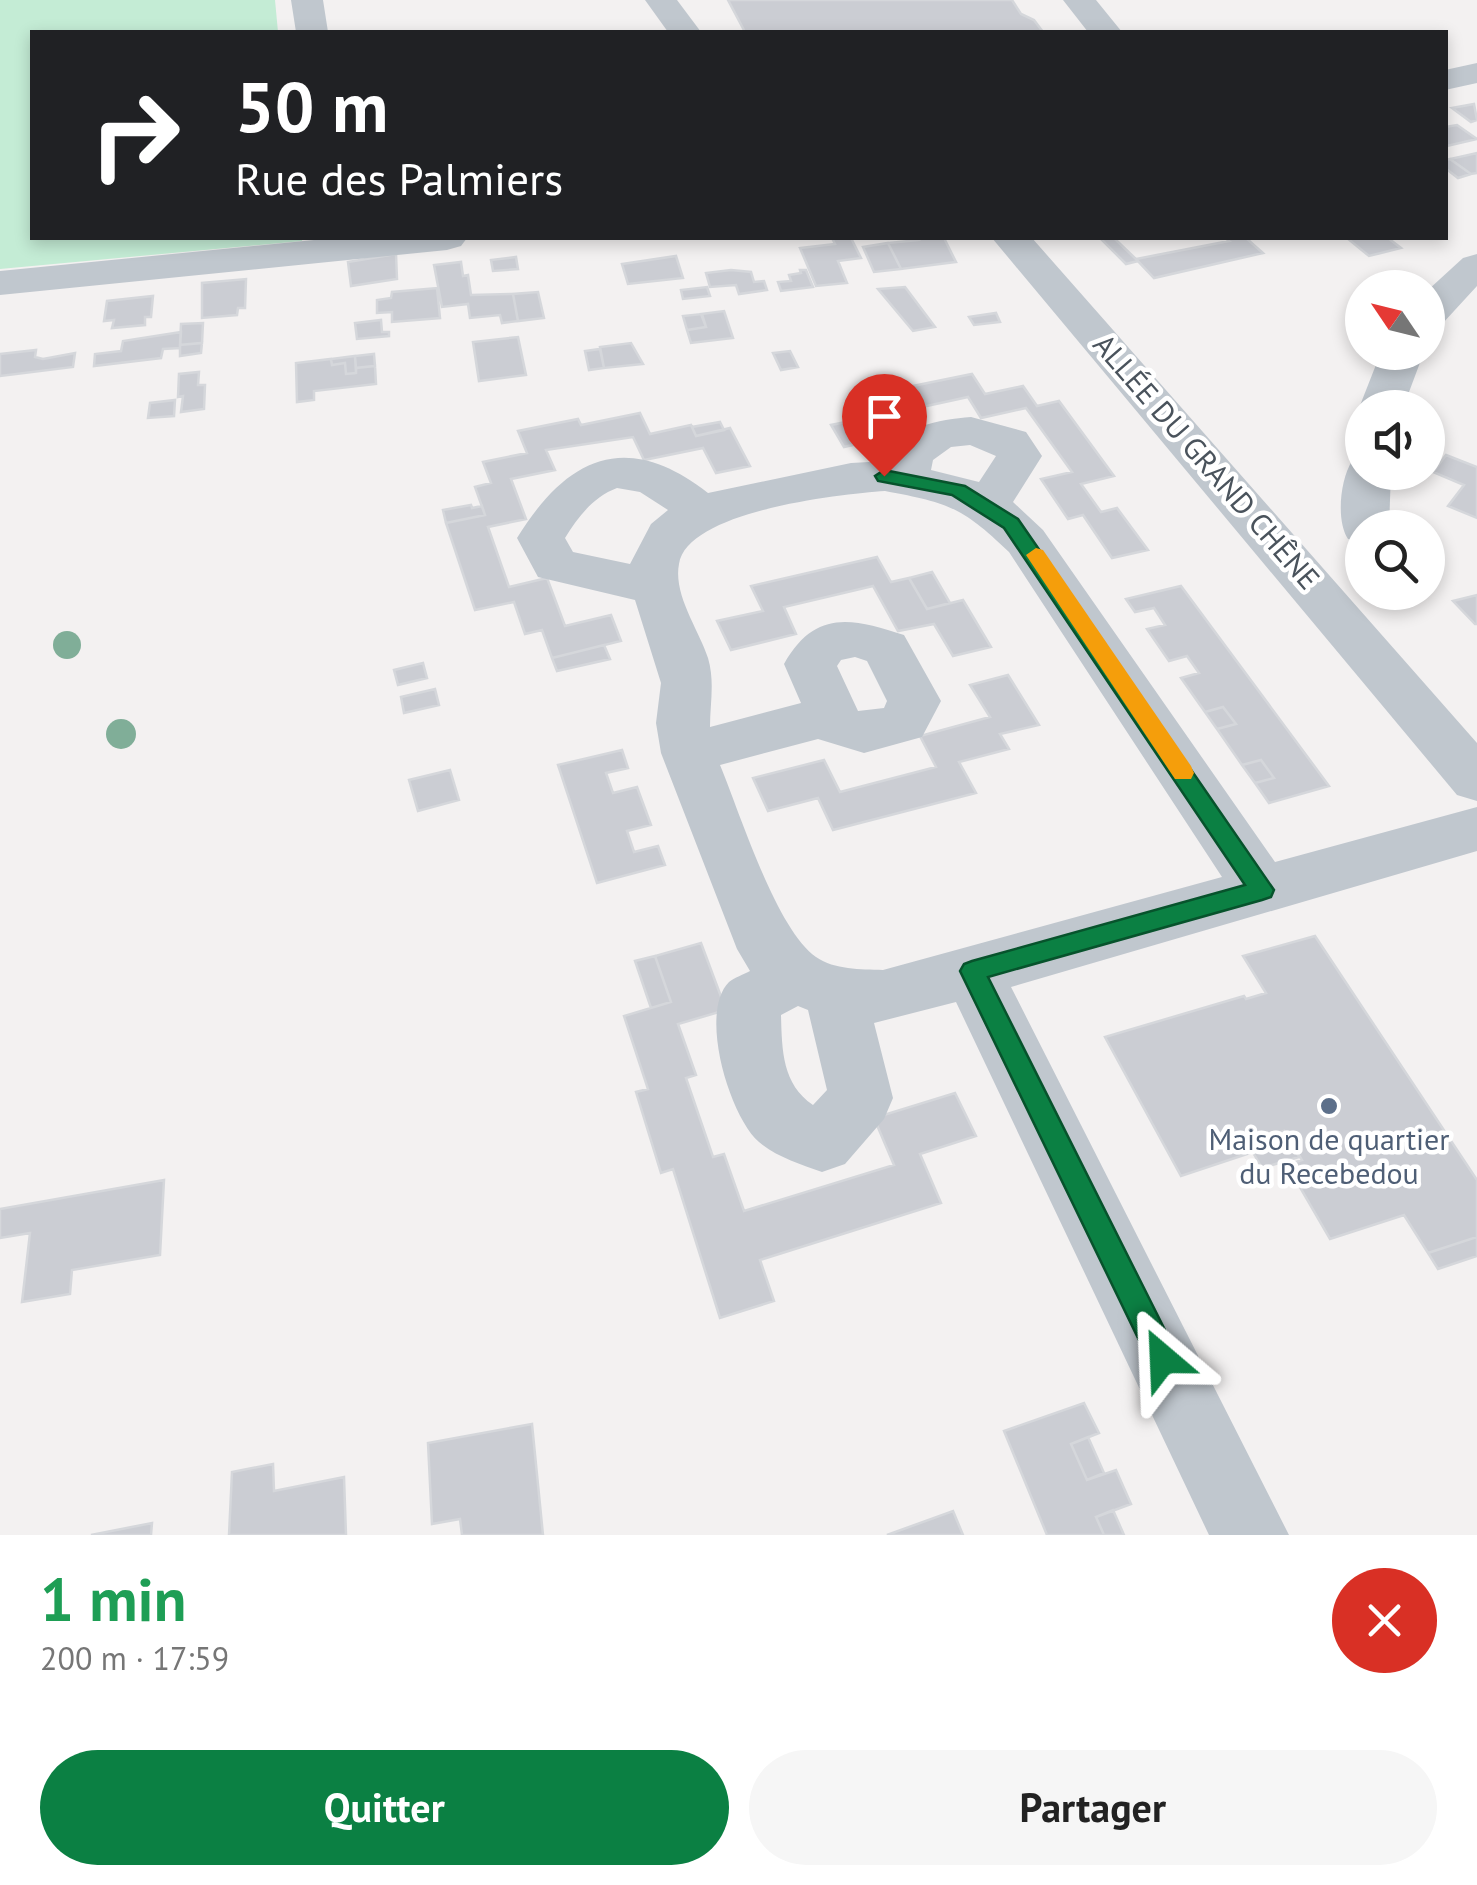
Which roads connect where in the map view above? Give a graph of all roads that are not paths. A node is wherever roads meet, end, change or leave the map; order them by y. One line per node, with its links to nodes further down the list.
1 (308, 0): 4 (street)
2 (661, 0): 5 (street)
3 (1079, 0): 6 (street)
4 (312, 30)
5 (683, 30)
6 (1103, 30)
7 (1477, 73): 8 (street)
8 (1448, 79)
9 (427, 240): 12 (street)
10 (1013, 240): 17 (street, ALLÉE DU GRAND CHÊNE)
11 (1477, 266): 13 (street)
12 (0, 283)
13 (1445, 295)
14 (703, 513): 15 (street); 15 (street); 22 (street)
15 (655, 586): 19 (street)
16 (1371, 610): 17 (street)
17 (1375, 658): 20 (street, ALLÉE DU GRAND CHÊNE)
18 (833, 715): 19 (street)
19 (688, 753): 23 (street)
20 (1477, 780)
21 (1477, 829): 22 (street)
22 (1262, 890): 23 (street)
23 (972, 971): 24 (street)
24 (1250, 1535)

